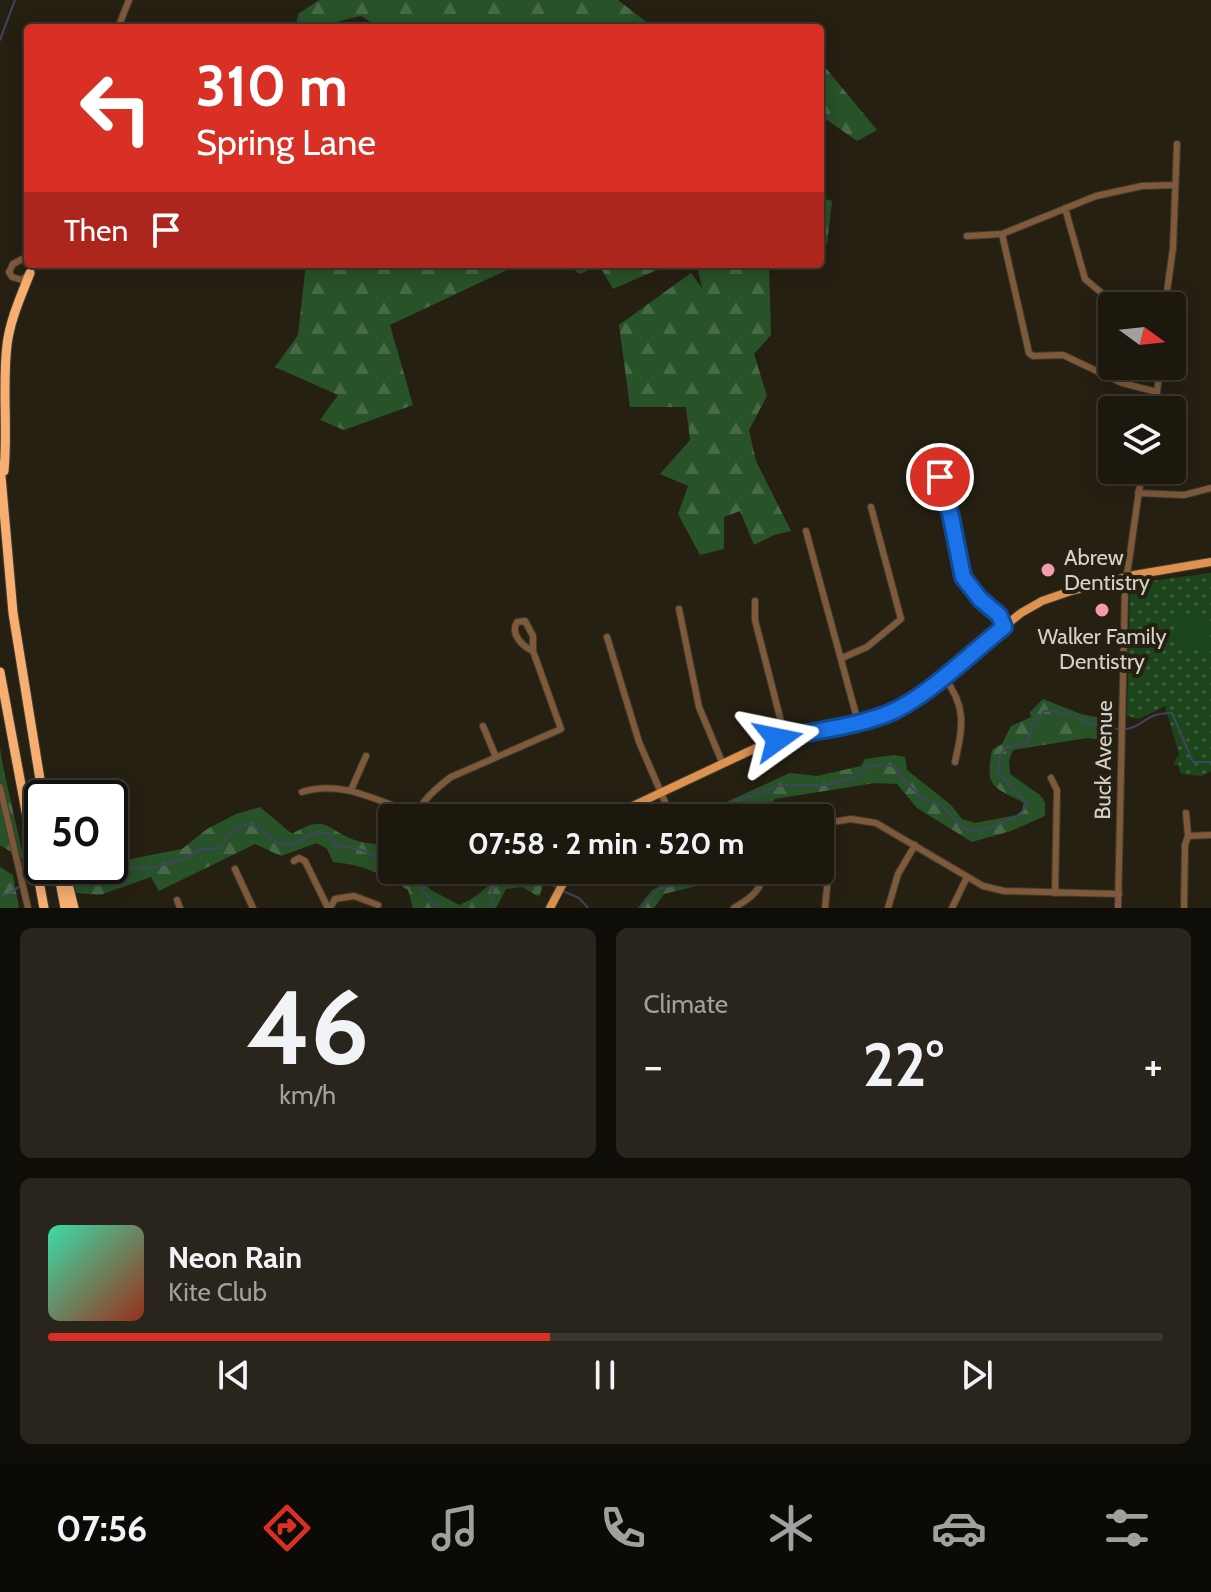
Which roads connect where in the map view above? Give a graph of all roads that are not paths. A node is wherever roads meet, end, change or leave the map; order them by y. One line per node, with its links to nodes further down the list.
1 (129, 0): 2 (street)
2 (120, 24)
3 (1177, 144): 4 (street)
4 (1175, 185): 5 (street); 11 (street)
5 (1065, 208): 6 (street); 10 (street)
6 (1002, 234): 7 (street); 13 (street)
7 (967, 236)
8 (24, 258): 9 (street)
9 (31, 268): 18 (highway)
10 (1100, 292)
11 (1167, 292)
12 (1158, 380): 13 (street)
13 (1157, 392): 14 (street)
14 (1157, 396)
15 (944, 460): 27 (street)
16 (0, 465): 18 (highway)
17 (1140, 484): 20 (street, Buck Avenue)
18 (2, 486): 41 (highway)
19 (1211, 488): 20 (street)
20 (1138, 493): 24 (street, Buck Avenue)
21 (871, 507): 30 (street)
22 (806, 531): 30 (street)
23 (1211, 562): 24 (main road)
24 (1126, 577): 27 (main road); 64 (street, Buck Avenue)
25 (755, 601): 35 (street)
26 (679, 609): 38 (street)
27 (1004, 627): 32 (main road)
28 (607, 637): 44 (street)
29 (533, 651): 29 (street); 37 (street)
30 (842, 658): 33 (street)
31 (0, 672): 66 (highway)
32 (943, 676): 33 (main road); 39 (street)
33 (858, 722): 35 (main road)
34 (483, 726): 37 (street)
35 (785, 737): 38 (main road)
36 (366, 756): 43 (street)
37 (496, 757): 47 (street)
38 (722, 762): 44 (main road)
39 (955, 762)
40 (1051, 778): 63 (street)
41 (40, 780)
42 (0, 787): 67 (street)
43 (351, 790): 45 (street); 46 (street)
44 (661, 791): 48 (main road); 49 (street)
45 (302, 792)
46 (387, 804)
47 (426, 804)
48 (635, 804)
49 (666, 804)
50 (1186, 813): 53 (street)
51 (834, 822): 54 (street)
52 (1211, 835): 53 (street)
53 (1188, 836): 80 (street)
54 (915, 845): 57 (street); 77 (street)
55 (294, 861): 73 (street)
56 (235, 869): 72 (street)
57 (967, 877): 63 (street); 78 (street)
58 (63, 884): 62 (highway)
59 (562, 884): 74 (main road)
60 (762, 884): 75 (street)
61 (827, 884): 76 (street)
62 (65, 889): 69 (highway); 70 (highway)
63 (1055, 893): 64 (street)
64 (1119, 894): 79 (street, Buck Avenue)
65 (177, 900): 71 (street)
66 (43, 902)
67 (27, 905)
68 (378, 905): 73 (street)
69 (65, 908)
70 (74, 908)
71 (180, 908)
72 (253, 908)
73 (329, 908)
74 (550, 908)
75 (734, 908)
76 (825, 908)
77 (888, 908)
78 (952, 908)
79 (1118, 908)
80 (1184, 908)

